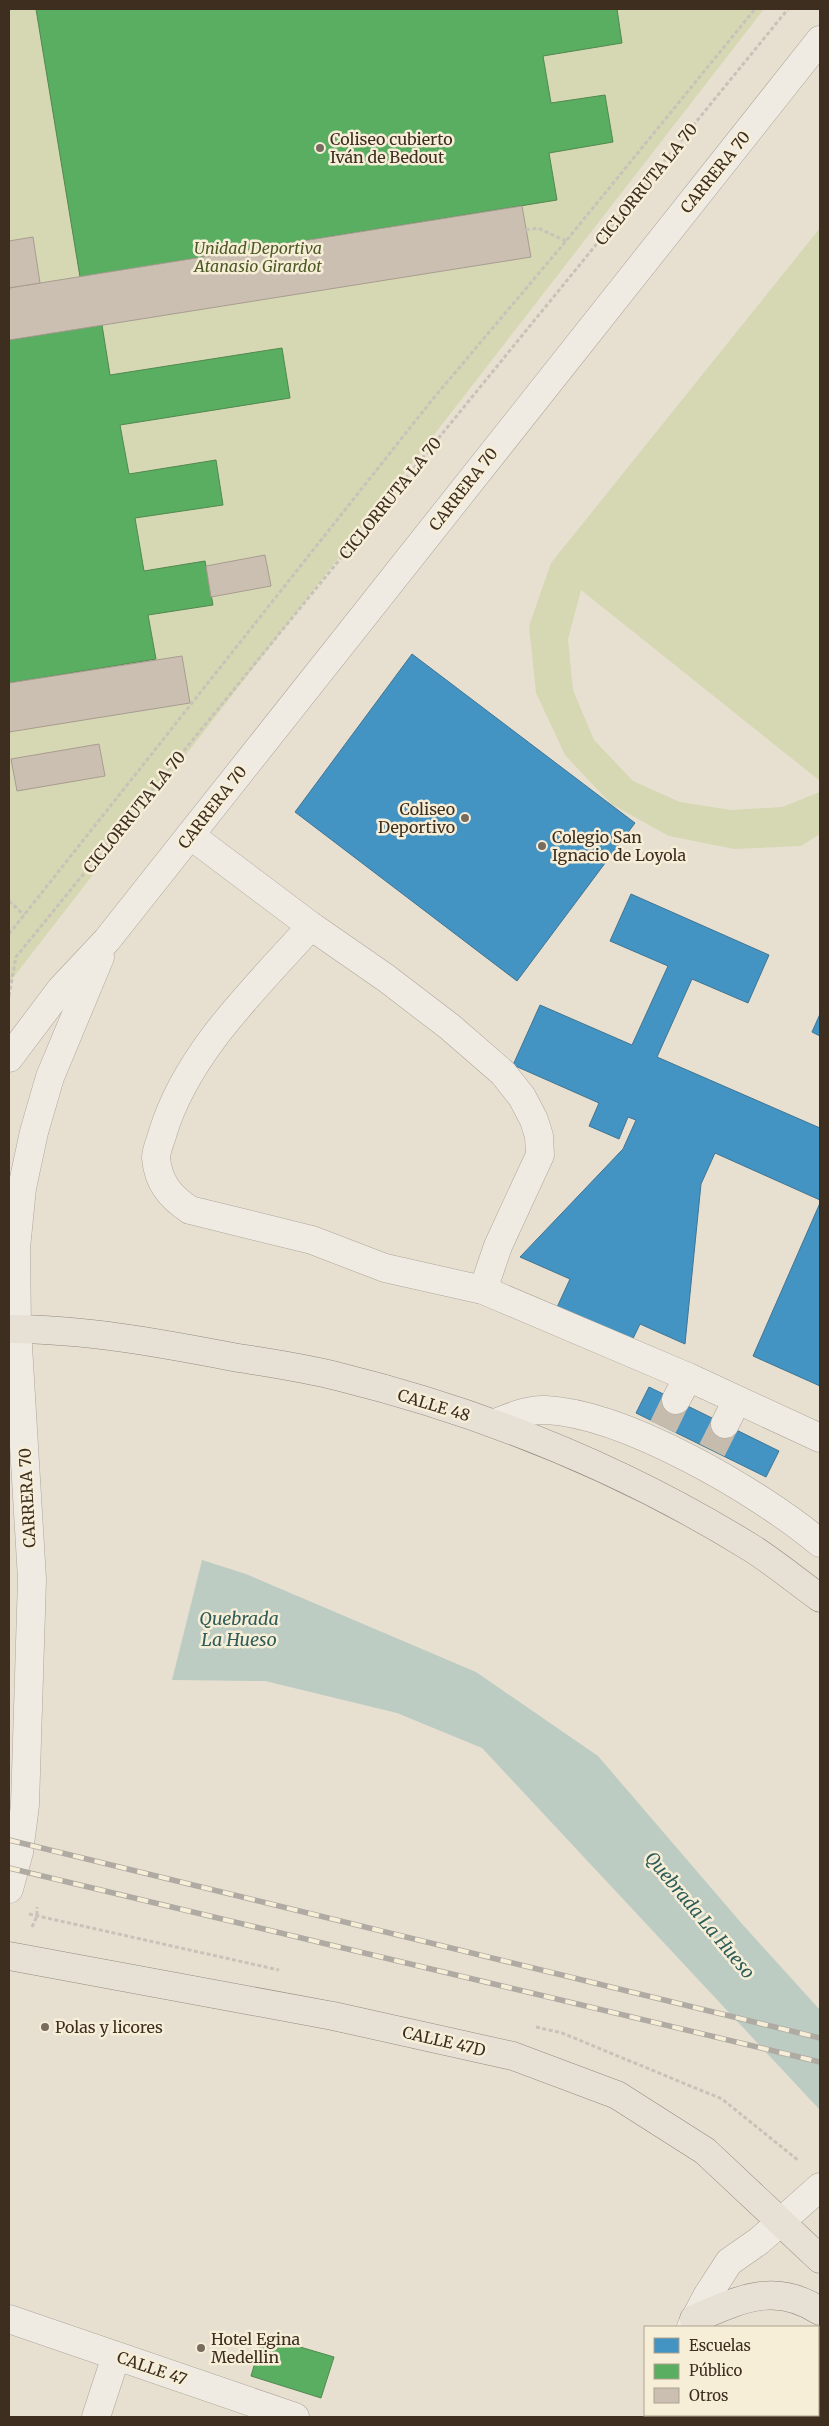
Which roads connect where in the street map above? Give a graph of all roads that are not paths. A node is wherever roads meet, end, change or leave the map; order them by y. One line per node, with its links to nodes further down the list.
1 (820, 40): 2 (street, CARRERA 70)
2 (190, 835): 3 (street); 4 (street, CARRERA 70)
3 (311, 926): 6 (street); 6 (street)
4 (107, 940): 5 (street, CARRERA 70); 7 (street, CARRERA 70)
5 (9, 1058)
6 (483, 1290): 8 (street)
7 (13, 1329): 9 (main road, CALLE 48); 14 (street, CARRERA 70)
8 (737, 1400): 10 (street); 11 (street)
9 (495, 1423): 12 (street); 13 (main road, CALLE 48)
10 (725, 1424)
11 (820, 1438)
12 (820, 1543)
13 (820, 1598)
14 (9, 1889)
15 (9, 1956): 17 (main road, CALLE 47D)
16 (820, 2187): 17 (street)
17 (779, 2223): 18 (main road, CALLE 47D); 21 (street)
18 (820, 2259)
19 (820, 2311): 21 (main road)
20 (9, 2319): 22 (street, CALLE 47)
21 (693, 2323)
22 (116, 2356): 23 (street); 24 (street, CALLE 47)
23 (96, 2417)
24 (295, 2417)

